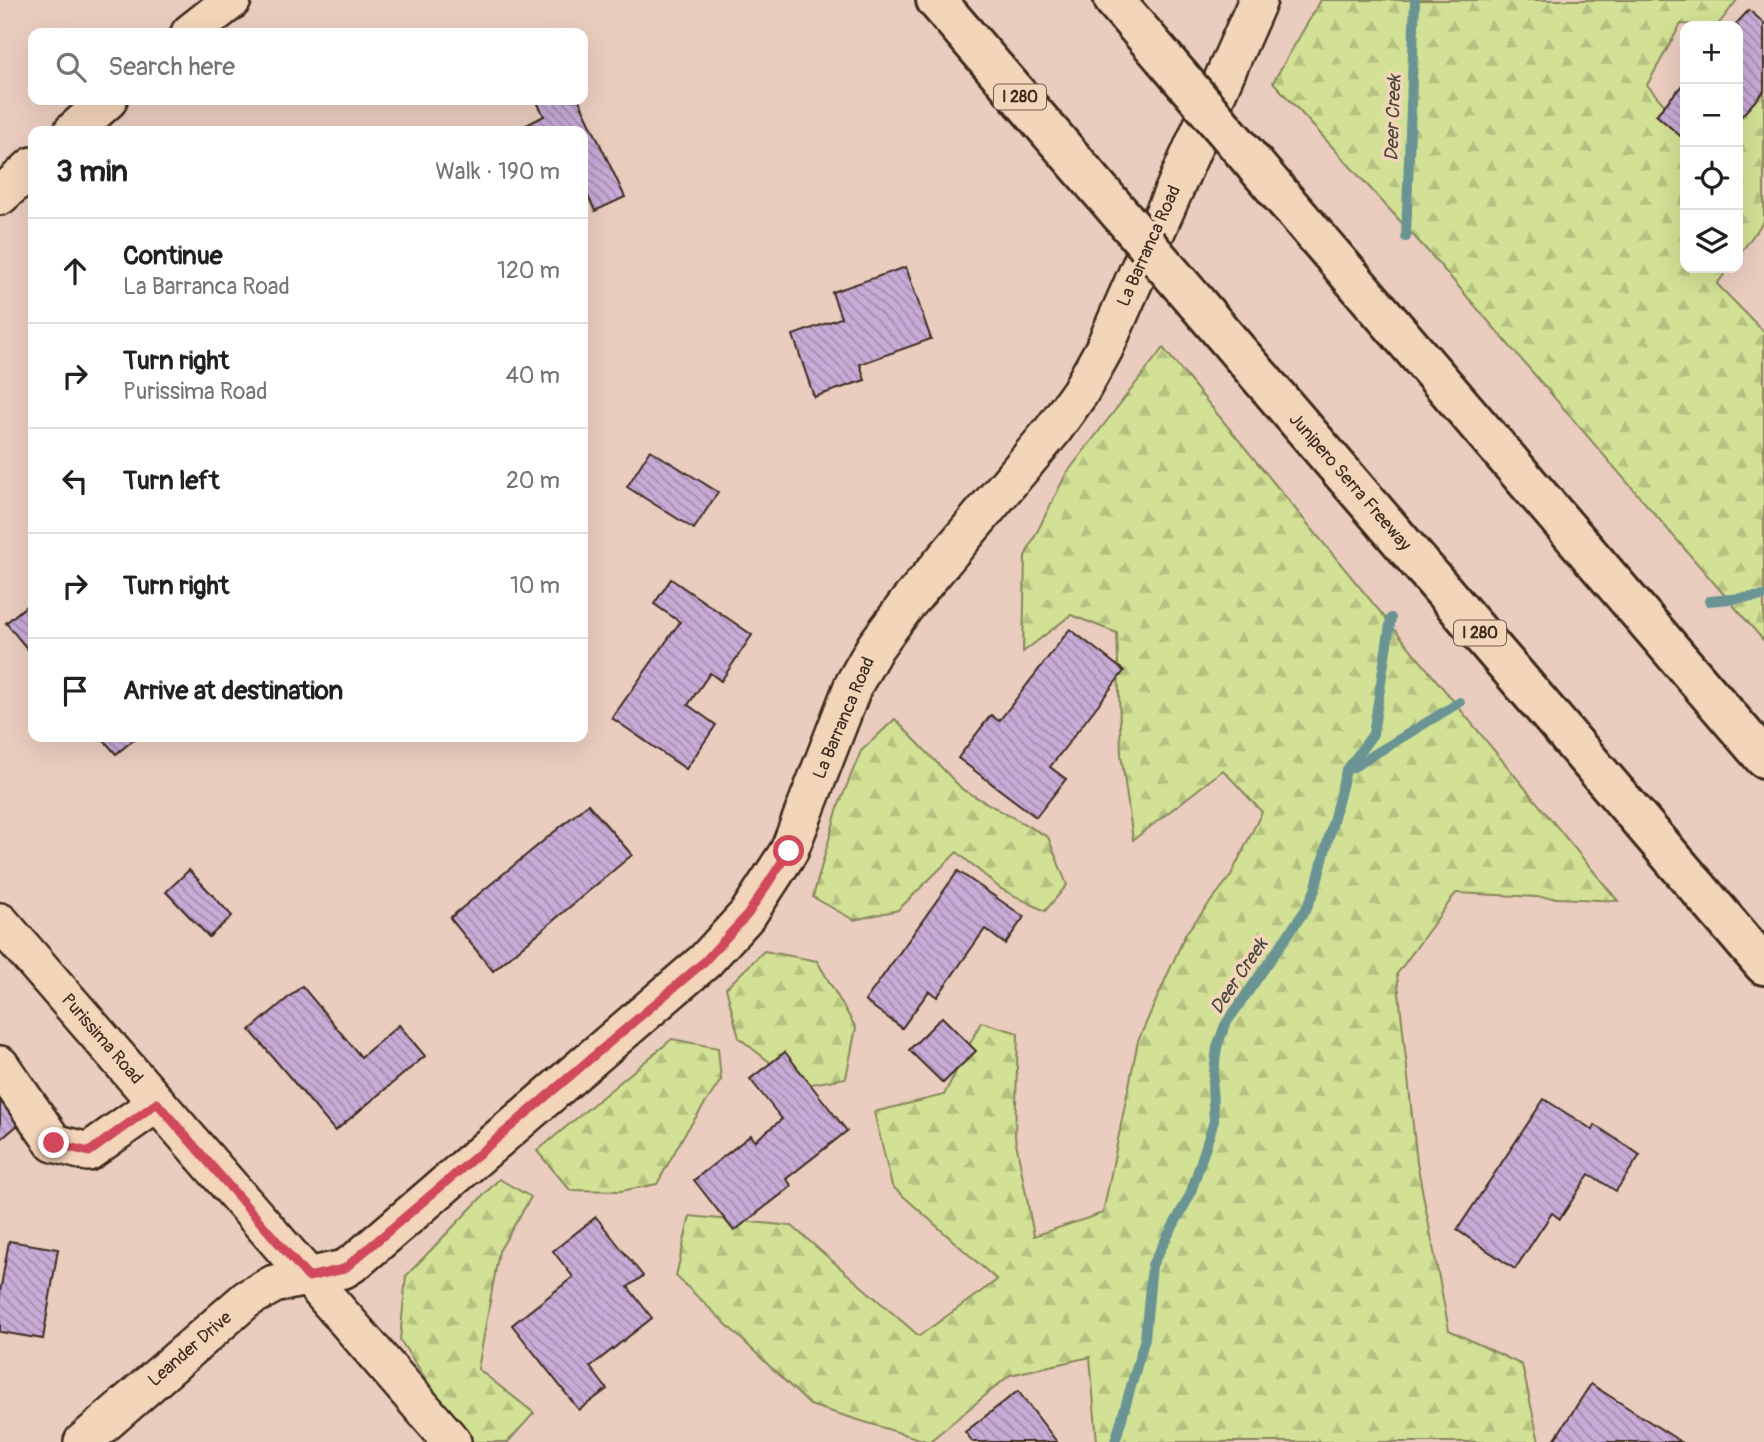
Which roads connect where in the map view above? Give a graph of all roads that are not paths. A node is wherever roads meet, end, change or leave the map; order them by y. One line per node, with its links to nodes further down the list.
1 (232, 0): 5 (street)
2 (936, 0): 12 (highway, Junipero Serra Freeway / I 280, bridge)
3 (1114, 0): 10 (highway, bridge)
4 (1258, 0): 15 (street, La Barranca Road)
5 (196, 28)
6 (102, 105): 7 (street)
7 (79, 126)
8 (28, 171): 9 (street)
9 (0, 196)
10 (1764, 758)
11 (5, 942): 14 (street, Purissima Road)
12 (1764, 965)
13 (0, 1065): 14 (street)
14 (157, 1103): 15 (street, Purissima Road)
15 (308, 1277): 16 (street, Leander Drive); 17 (street, Purissima Road)
16 (83, 1442)
17 (452, 1442)

